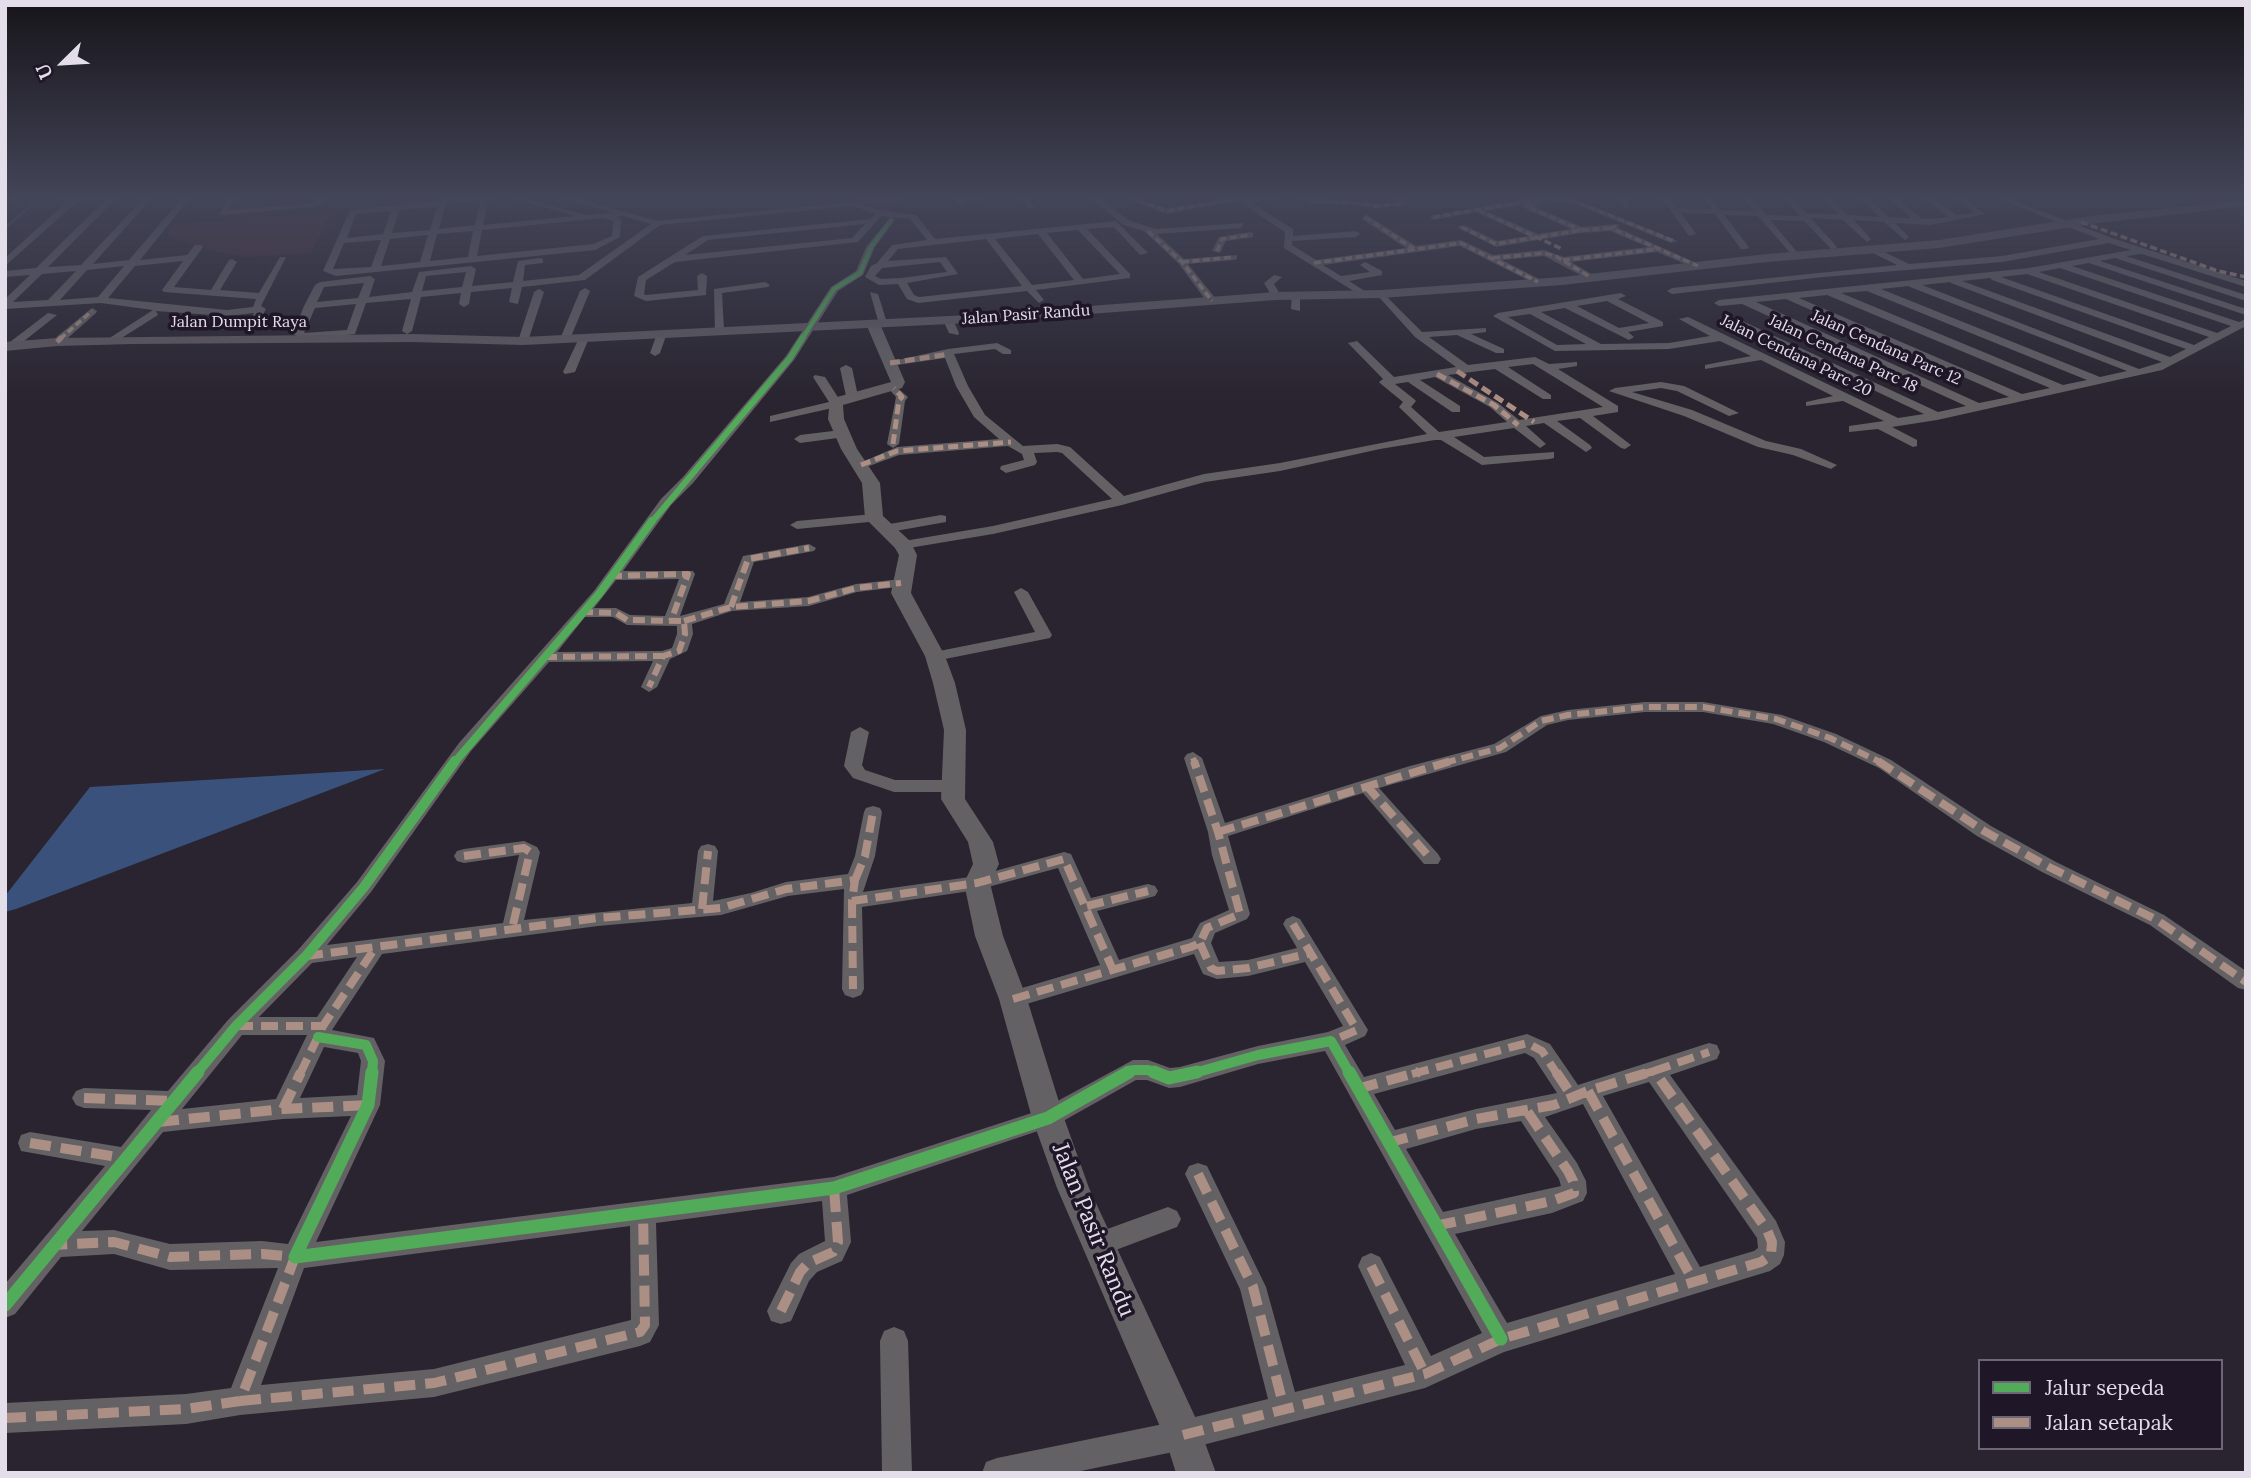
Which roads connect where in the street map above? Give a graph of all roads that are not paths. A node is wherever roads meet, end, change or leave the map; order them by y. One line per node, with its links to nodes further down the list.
1 (42, 266): 35 (street)
2 (94, 266): 32 (street)
3 (133, 266): 72 (street)
4 (184, 266): 62 (street)
5 (230, 266): 62 (street)
6 (279, 266): 62 (street)
7 (330, 266): 33 (street)
8 (376, 266): 33 (street)
9 (405, 266): 33 (street)
10 (600, 266): 50 (street)
11 (662, 266): 38 (street)
12 (863, 266): 93 (street)
13 (878, 266): 47 (street)
14 (948, 266): 47 (street)
15 (1011, 266): 55 (street)
16 (1068, 266): 48 (street)
17 (1117, 266): 48 (street)
18 (1185, 266): 76 (street)
19 (1319, 266): 44 (street)
20 (1367, 266): 44 (street)
21 (1508, 266): 49 (street)
22 (1572, 266): 42 (street)
23 (1698, 266): 42 (main road, Jalan Pasir Randu)
24 (1902, 266): 34 (street)
25 (1936, 266): 34 (street)
26 (2018, 266): 36 (street)
27 (2061, 266): 36 (street); 92 (street)
28 (2104, 266): 87 (street)
29 (2146, 266): 71 (street)
30 (2189, 266): 52 (street)
31 (2203, 266): 40 (street)
32 (83, 267): 35 (street); 77 (street)
33 (375, 269)
34 (1907, 269): 43 (street); 46 (street)
35 (37, 271): 37 (street); 81 (street)
36 (2029, 271): 39 (street); 103 (street)
37 (5, 274)
38 (702, 275)
39 (1989, 275): 45 (street); 115 (street)
40 (2246, 276)
41 (1277, 277): 68 (street)
42 (1590, 277): 49 (main road, Jalan Pasir Randu)
43 (1797, 277): 56 (street); 59 (street)
44 (1340, 279): 65 (street)
45 (1949, 279): 46 (street); 121 (street)
46 (1931, 280): 51 (street)
47 (901, 281): 55 (street)
48 (1081, 282): 55 (street)
49 (1538, 282): 64 (main road, Jalan Pasir Randu)
50 (519, 283): 57 (street); 78 (street)
51 (1908, 283): 54 (street); 130 (street)
52 (2246, 284)
53 (765, 285): 96 (street)
54 (1867, 286): 59 (street); 136 (street)
55 (1028, 289): 73 (street)
56 (1688, 289): 60 (street); 79 (street)
57 (466, 290): 67 (street); 67 (street); 80 (street)
58 (585, 290): 106 (street)
59 (1826, 290): 66 (street); 139 (street)
60 (1672, 291)
61 (539, 292): 109 (street)
62 (213, 294)
63 (873, 294): 91 (street)
64 (1381, 294): 65 (main road, Jalan Pasir Randu); 102 (street)
65 (1365, 295): 68 (main road, Jalan Pasir Randu)
66 (1784, 295): 74 (street); 144 (street)
67 (415, 296): 75 (street); 98 (street)
68 (1276, 296): 76 (main road, Jalan Pasir Randu)
69 (1621, 296): 70 (street)
70 (1608, 298): 82 (street); 99 (street)
71 (2246, 298)
72 (100, 300): 77 (street); 95 (street)
73 (1039, 300)
74 (1743, 300): 79 (street); 147 (street, Jalan Cendana Parc 12)
75 (363, 301): 83 (street); 83 (street); 83 (street)
76 (1212, 301): 91 (main road, Jalan Pasir Randu)
77 (52, 302): 81 (street)
78 (514, 302)
79 (1719, 303): 90 (street)
80 (464, 304)
81 (5, 305)
82 (1567, 305): 85 (street); 99 (street)
83 (309, 306)
84 (92, 311): 110 (street)
85 (1532, 311): 114 (street); 114 (street)
86 (154, 313): 107 (street)
87 (2246, 313)
88 (52, 315): 112 (street)
89 (1684, 319): 94 (street, Jalan Cendana Parc 20)
90 (1736, 321): 94 (street); 151 (street, Jalan Cendana Parc 18)
91 (878, 324): 93 (main road, Jalan Pasir Randu); 122 (street)
92 (2242, 324): 103 (street)
93 (813, 325): 96 (main road, Jalan Pasir Randu); 178 (street)
94 (1701, 327): 104 (street, Jalan Cendana Parc 20)
95 (250, 329)
96 (719, 330): 101 (main road, Jalan Pasir Randu)
97 (1482, 330): 100 (street)
98 (407, 331)
99 (1618, 331): 113 (street)
100 (1458, 332): 102 (street); 116 (street)
101 (663, 333): 105 (main road, Jalan Pasir Randu); 118 (street)
102 (1419, 335): 128 (street)
103 (2215, 336): 115 (street)
104 (1722, 337): 113 (street); 120 (street, Jalan Cendana Parc 20)
105 (584, 338): 106 (main road, Jalan Pasir Randu); 129 (street)
106 (565, 339): 109 (main road, Jalan Pasir Randu)
107 (111, 341): 108 (main road, Jalan Dumpit Raya); 110 (main road, Jalan Dumpit Raya)
108 (472, 341): 109 (main road, Jalan Pasir Randu)
109 (523, 341)
110 (57, 342): 112 (main road, Jalan Dumpit Raya)
111 (1353, 343): 135 (street)
112 (7, 347)
113 (1647, 347): 114 (street)
114 (1600, 348)
115 (2193, 348): 121 (street)
116 (1500, 351)
117 (1012, 352): 119 (street)
118 (655, 353)
119 (950, 356): 122 (street); 161 (street)
120 (1761, 357): 126 (street); 132 (street, Jalan Cendana Parc 20)
121 (2170, 361): 130 (street)
122 (890, 363): 138 (street)
123 (1573, 364): 125 (street)
124 (1497, 365): 125 (street); 128 (street); 142 (street)
125 (1548, 367): 141 (street)
126 (1709, 367)
127 (846, 368): 145 (street)
128 (1461, 370): 131 (street); 153 (street)
129 (569, 372)
130 (2138, 372): 136 (street)
131 (1437, 374): 134 (street); 155 (street)
132 (1801, 376): 137 (street); 143 (street, Jalan Cendana Parc 20)
133 (819, 377): 145 (street)
134 (1410, 378): 135 (street); 148 (street)
135 (1391, 380): 159 (street)
136 (2100, 380): 139 (street)
137 (1775, 381)
138 (894, 388): 145 (street); 163 (street)
139 (2062, 389): 144 (street)
140 (1615, 391): 141 (street); 149 (street); 170 (street)
141 (1592, 394): 150 (street)
142 (1546, 397)
143 (1843, 397): 146 (street); 154 (street, Jalan Cendana Parc 20)
144 (2021, 398): 147 (street)
145 (840, 401): 152 (street); 158 (street)
146 (1810, 404)
147 (1978, 407): 151 (street)
148 (1456, 409)
149 (1733, 413)
150 (1583, 414): 153 (street); 165 (street)
151 (1937, 416): 154 (street)
152 (774, 419)
153 (1541, 421): 155 (street); 166 (street)
154 (1894, 422): 156 (street)
155 (1518, 425): 159 (street); 164 (street)
156 (1878, 425): 157 (street); 162 (street)
157 (1853, 429)
158 (841, 434): 160 (street); 169 (street)
159 (1440, 437): 168 (street); 172 (street)
160 (800, 439)
161 (1011, 442): 167 (street); 169 (street)
162 (1913, 443)
163 (892, 444)
164 (1540, 444)
165 (1625, 445)
166 (1586, 449)
167 (1027, 452): 171 (street); 172 (street)
168 (1550, 455)
169 (861, 464): 173 (street)
170 (1831, 465)
171 (1006, 469)
172 (1122, 501): 175 (street)
173 (879, 523): 174 (street); 175 (street); 176 (street)
174 (797, 525)
175 (954, 536): 176 (street)
176 (902, 545): 179 (street)
177 (809, 548): 181 (street)
178 (610, 576): 182 (street); 183 (street)
179 (901, 583): 181 (street); 185 (street)
180 (1021, 592): 185 (street)
181 (731, 607): 183 (street)
182 (581, 611): 183 (street); 186 (street)
183 (678, 621): 184 (street)
184 (663, 656): 186 (street); 187 (street)
185 (935, 656): 191 (street)
186 (545, 657): 207 (street)
187 (649, 687)
188 (860, 732): 191 (street)
189 (1193, 758): 193 (street)
190 (1366, 785): 193 (street); 196 (street); 209 (street)
191 (953, 786): 197 (street, Jalan Pasir Randu)
192 (873, 812): 198 (street)
193 (1218, 832): 204 (street)
194 (708, 851): 201 (street)
195 (464, 856): 203 (street)
196 (1432, 859)
197 (977, 883): 198 (street); 200 (street); 211 (street, Jalan Pasir Randu)
198 (853, 890): 201 (street); 210 (street)
199 (1148, 891): 200 (street)
200 (1087, 906): 208 (street)
201 (702, 909): 203 (street)
202 (1293, 924): 206 (street)
203 (512, 929): 205 (street)
204 (1200, 943): 206 (street); 208 (street)
205 (375, 948): 207 (street); 213 (street)
206 (1311, 953): 214 (street)
207 (306, 956): 212 (street)
208 (1113, 970): 211 (street)
209 (2246, 982)
210 (853, 989)
211 (1013, 999): 224 (street, Jalan Pasir Randu)
212 (236, 1026): 213 (street); 220 (street)
213 (320, 1031): 221 (street); 222 (street)
214 (1331, 1041): 217 (street); 224 (street)
215 (1709, 1052): 216 (street)
216 (1654, 1071): 218 (street); 238 (street)
217 (1357, 1088): 218 (street); 227 (street)
218 (1581, 1094): 223 (street); 238 (street)
219 (84, 1098): 220 (street)
220 (172, 1101): 225 (street)
221 (368, 1105): 222 (street); 236 (street)
222 (283, 1110): 225 (street)
223 (1527, 1111): 227 (street); 233 (street)
224 (1048, 1118): 230 (street); 235 (street, Jalan Pasir Randu)
225 (158, 1122): 228 (street)
226 (30, 1143): 228 (street)
227 (1387, 1143): 233 (street)
228 (124, 1158): 234 (street)
229 (1198, 1174): 245 (street)
230 (834, 1188): 231 (street); 240 (street)
231 (643, 1211): 236 (street); 244 (street)
232 (1168, 1219): 235 (street)
233 (1435, 1226): 241 (street)
234 (52, 1245): 236 (street); 239 (street)
235 (1097, 1245): 247 (street, Jalan Pasir Randu)
236 (295, 1257): 244 (street)
237 (1371, 1266): 243 (street)
238 (1694, 1282): 241 (street)
239 (5, 1305)
240 (781, 1311)
241 (1501, 1339): 243 (street)
242 (894, 1340): 248 (street)
243 (1425, 1374): 245 (street)
244 (240, 1401): 246 (street)
245 (1284, 1408): 247 (street)
246 (5, 1418)
247 (1183, 1435): 249 (street); 250 (street, Jalan Pasir Randu)
248 (897, 1473)
249 (997, 1473)
250 (1196, 1473)

